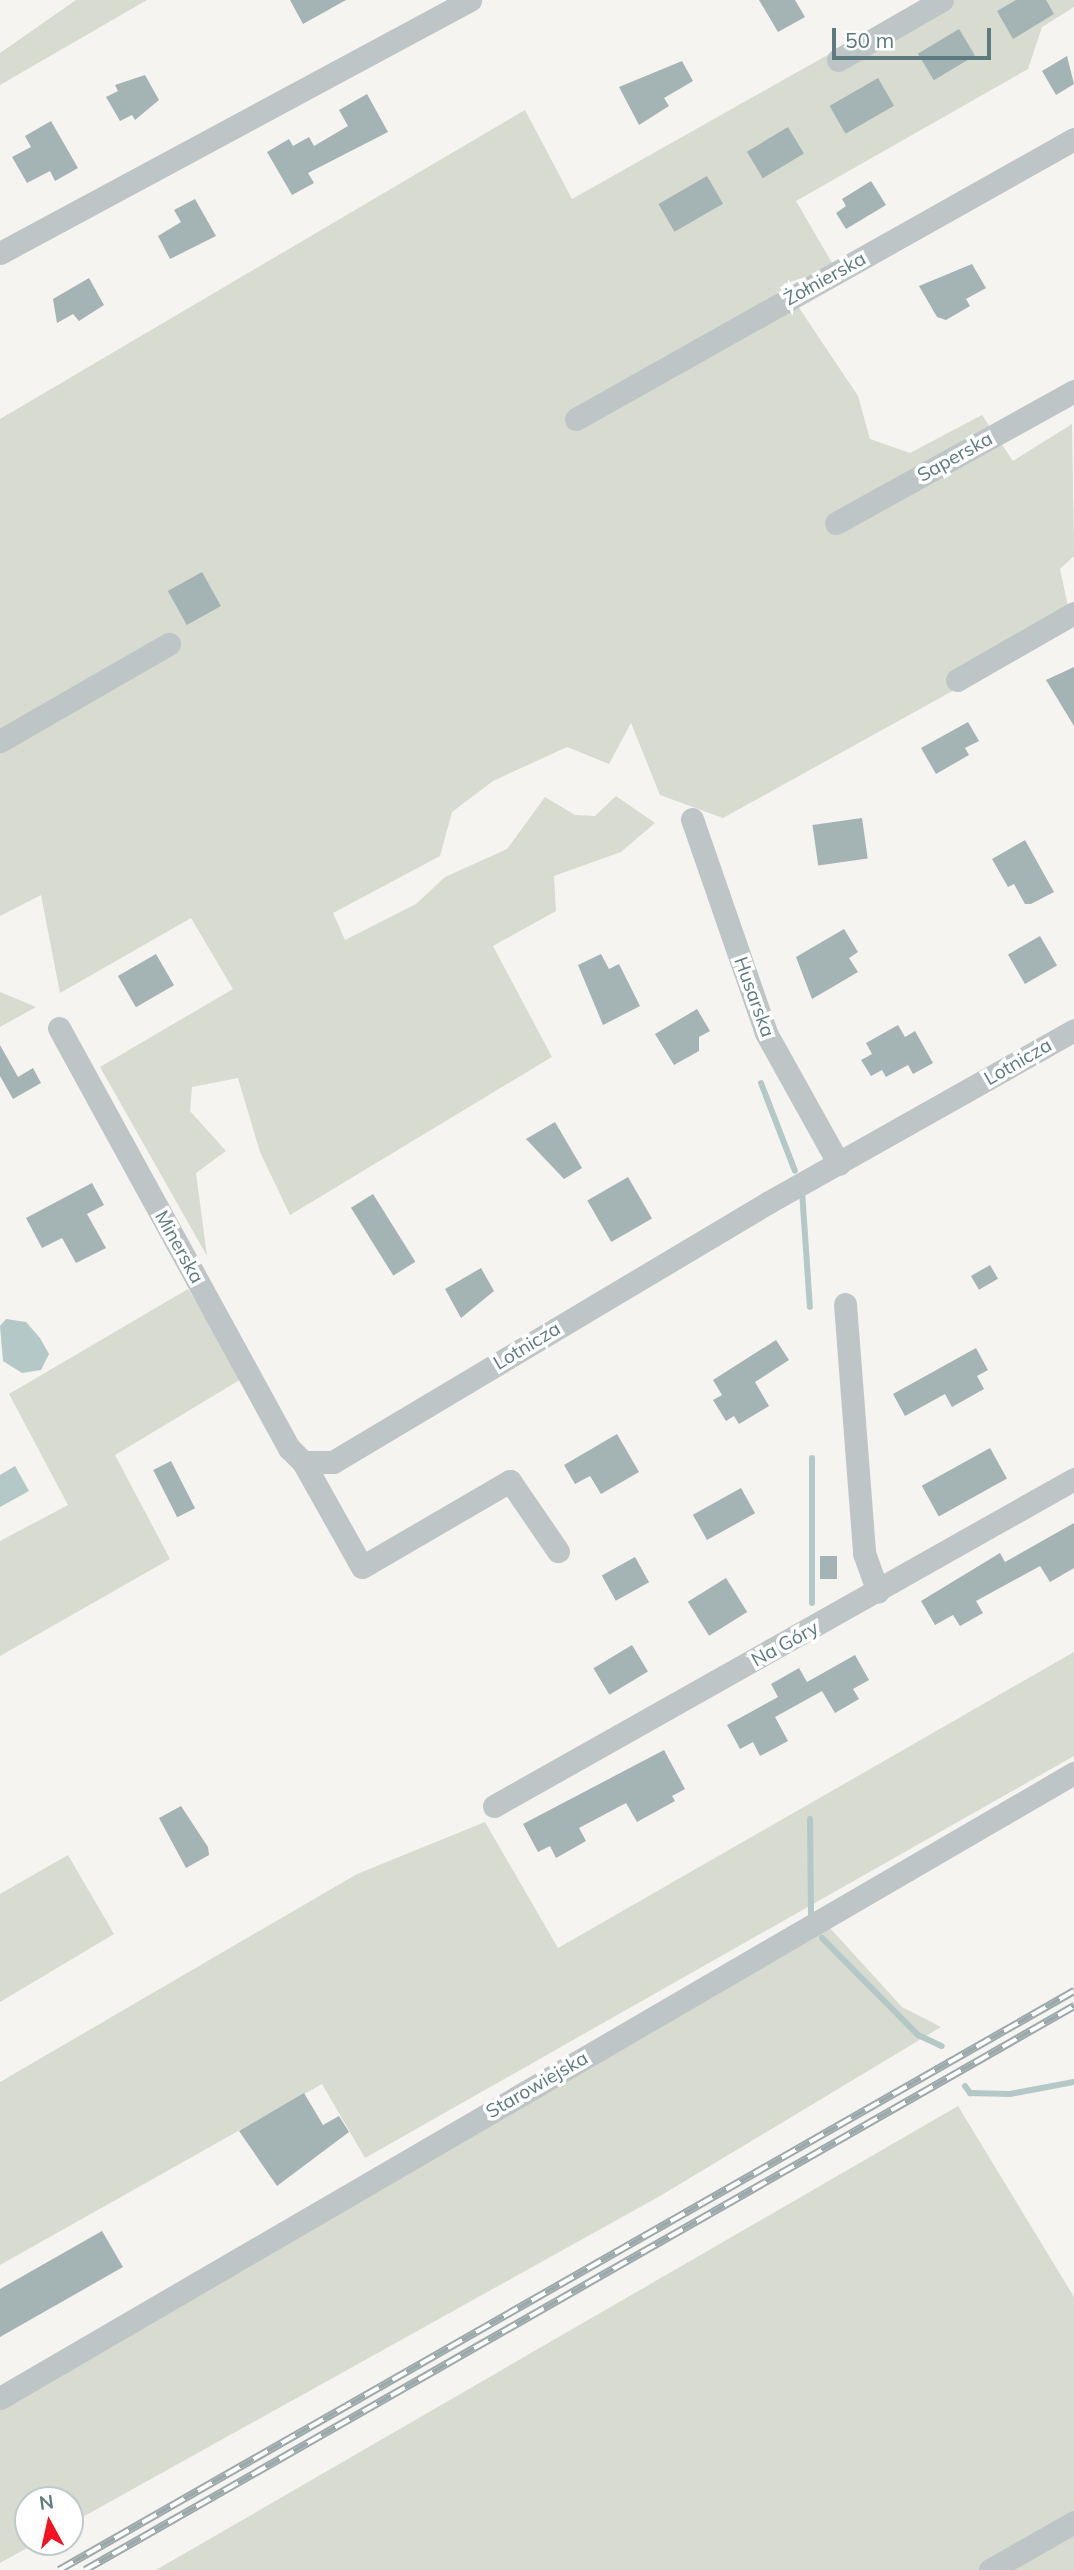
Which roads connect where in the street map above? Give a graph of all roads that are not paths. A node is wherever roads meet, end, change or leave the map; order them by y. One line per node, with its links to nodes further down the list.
1 (470, 0): 5 (street)
2 (942, 0): 3 (street)
3 (838, 60)
4 (1074, 139): 7 (street, Żołnierska)
5 (0, 253)
6 (1074, 391): 8 (street, Saperska)
7 (576, 419)
8 (836, 523)
9 (1074, 613): 11 (street)
10 (169, 644): 12 (street)
11 (957, 680)
12 (0, 741)
13 (692, 819): 16 (street, Husarska)
14 (59, 1028): 18 (street, Minerska)
15 (1074, 1030): 16 (street, Lotnicza)
16 (839, 1164): 18 (street, Lotnicza)
17 (845, 1304): 21 (street)
18 (303, 1462): 20 (street)
19 (1074, 1479): 21 (street, Na Góry)
20 (558, 1551)
21 (878, 1592): 23 (street, Na Góry)
22 (1074, 1773): 24 (street, Starowiejska)
23 (494, 1806)
24 (0, 2398)
25 (1074, 2522): 26 (street)
26 (990, 2570)

